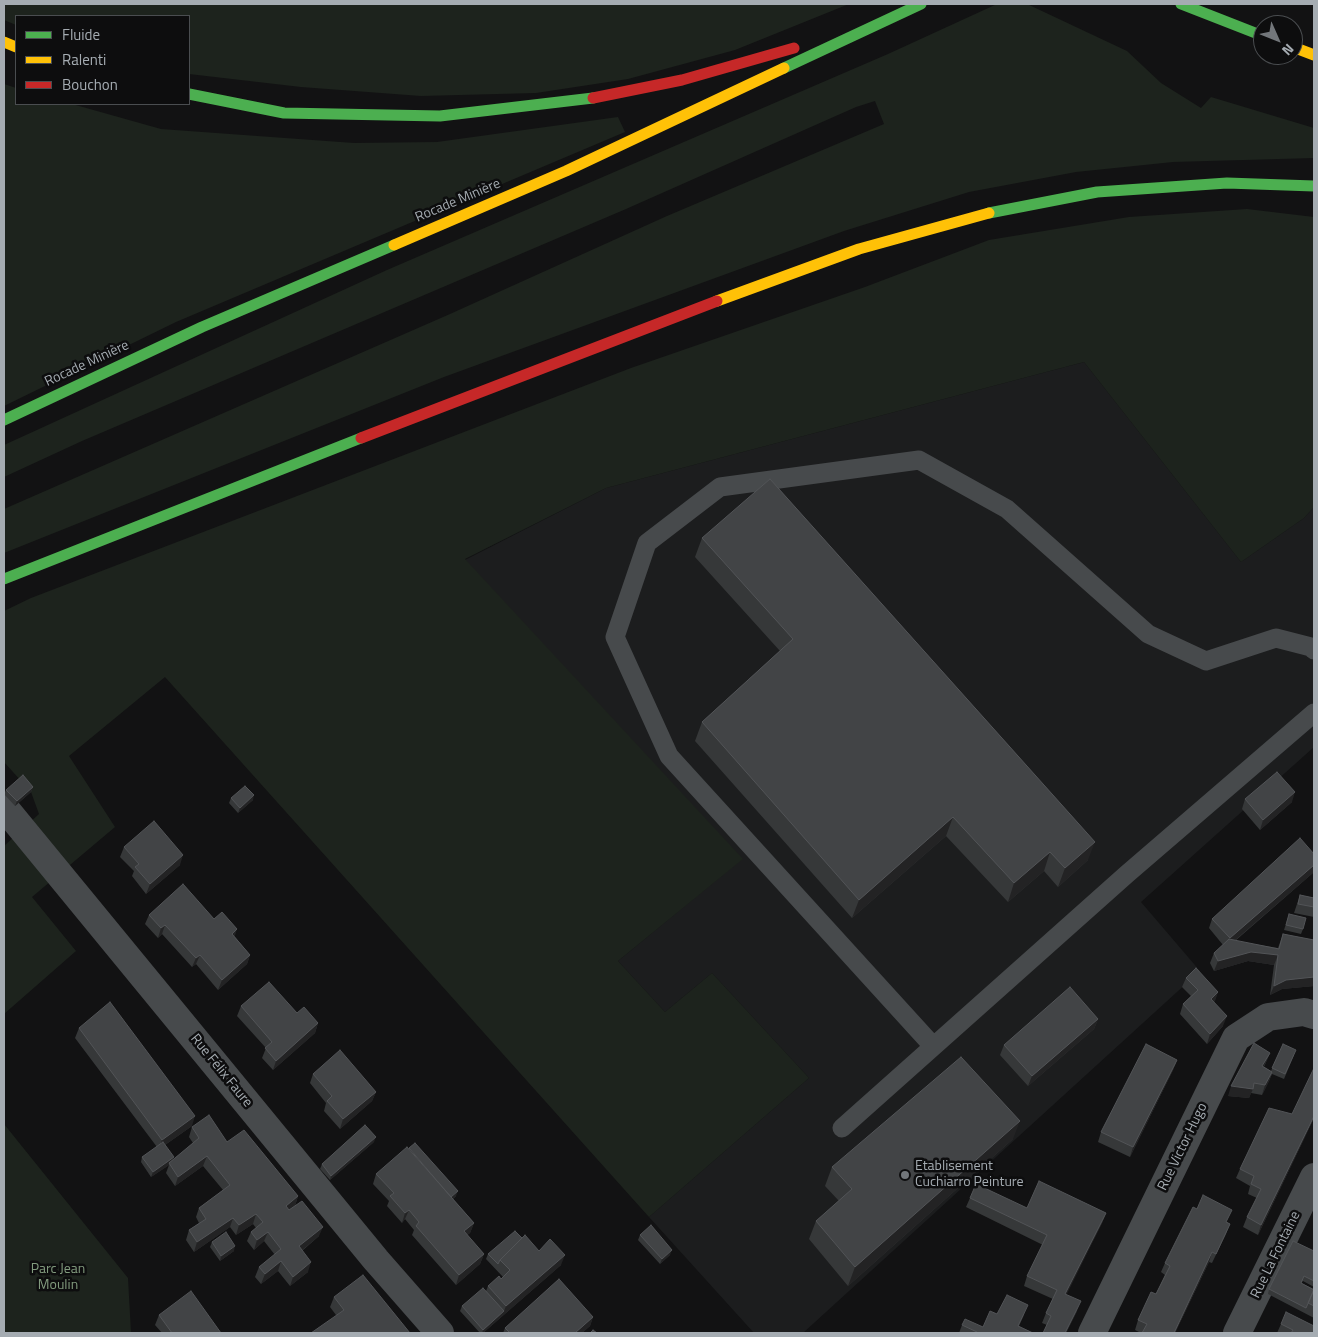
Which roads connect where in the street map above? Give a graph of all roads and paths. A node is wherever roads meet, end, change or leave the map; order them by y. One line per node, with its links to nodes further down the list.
1 (921, 4): 3 (highway, Rocade Minière)
2 (1181, 4): 4 (highway)
3 (875, 25): 5 (highway); 7 (highway, Rocade Minière)
4 (1253, 32)
5 (190, 94)
6 (1314, 186): 8 (highway)
7 (4, 420)
8 (4, 579)
9 (1314, 650): 13 (lane)
10 (1314, 713): 13 (lane)
11 (4, 807): 16 (street, Rue Félix Faure)
12 (1314, 1014): 17 (street, Rue Victor Hugo)
13 (933, 1046): 14 (lane)
14 (842, 1128)
15 (1314, 1177): 18 (street, Rue La Fontaine)
16 (440, 1333)
17 (1092, 1333)
18 (1238, 1333)

